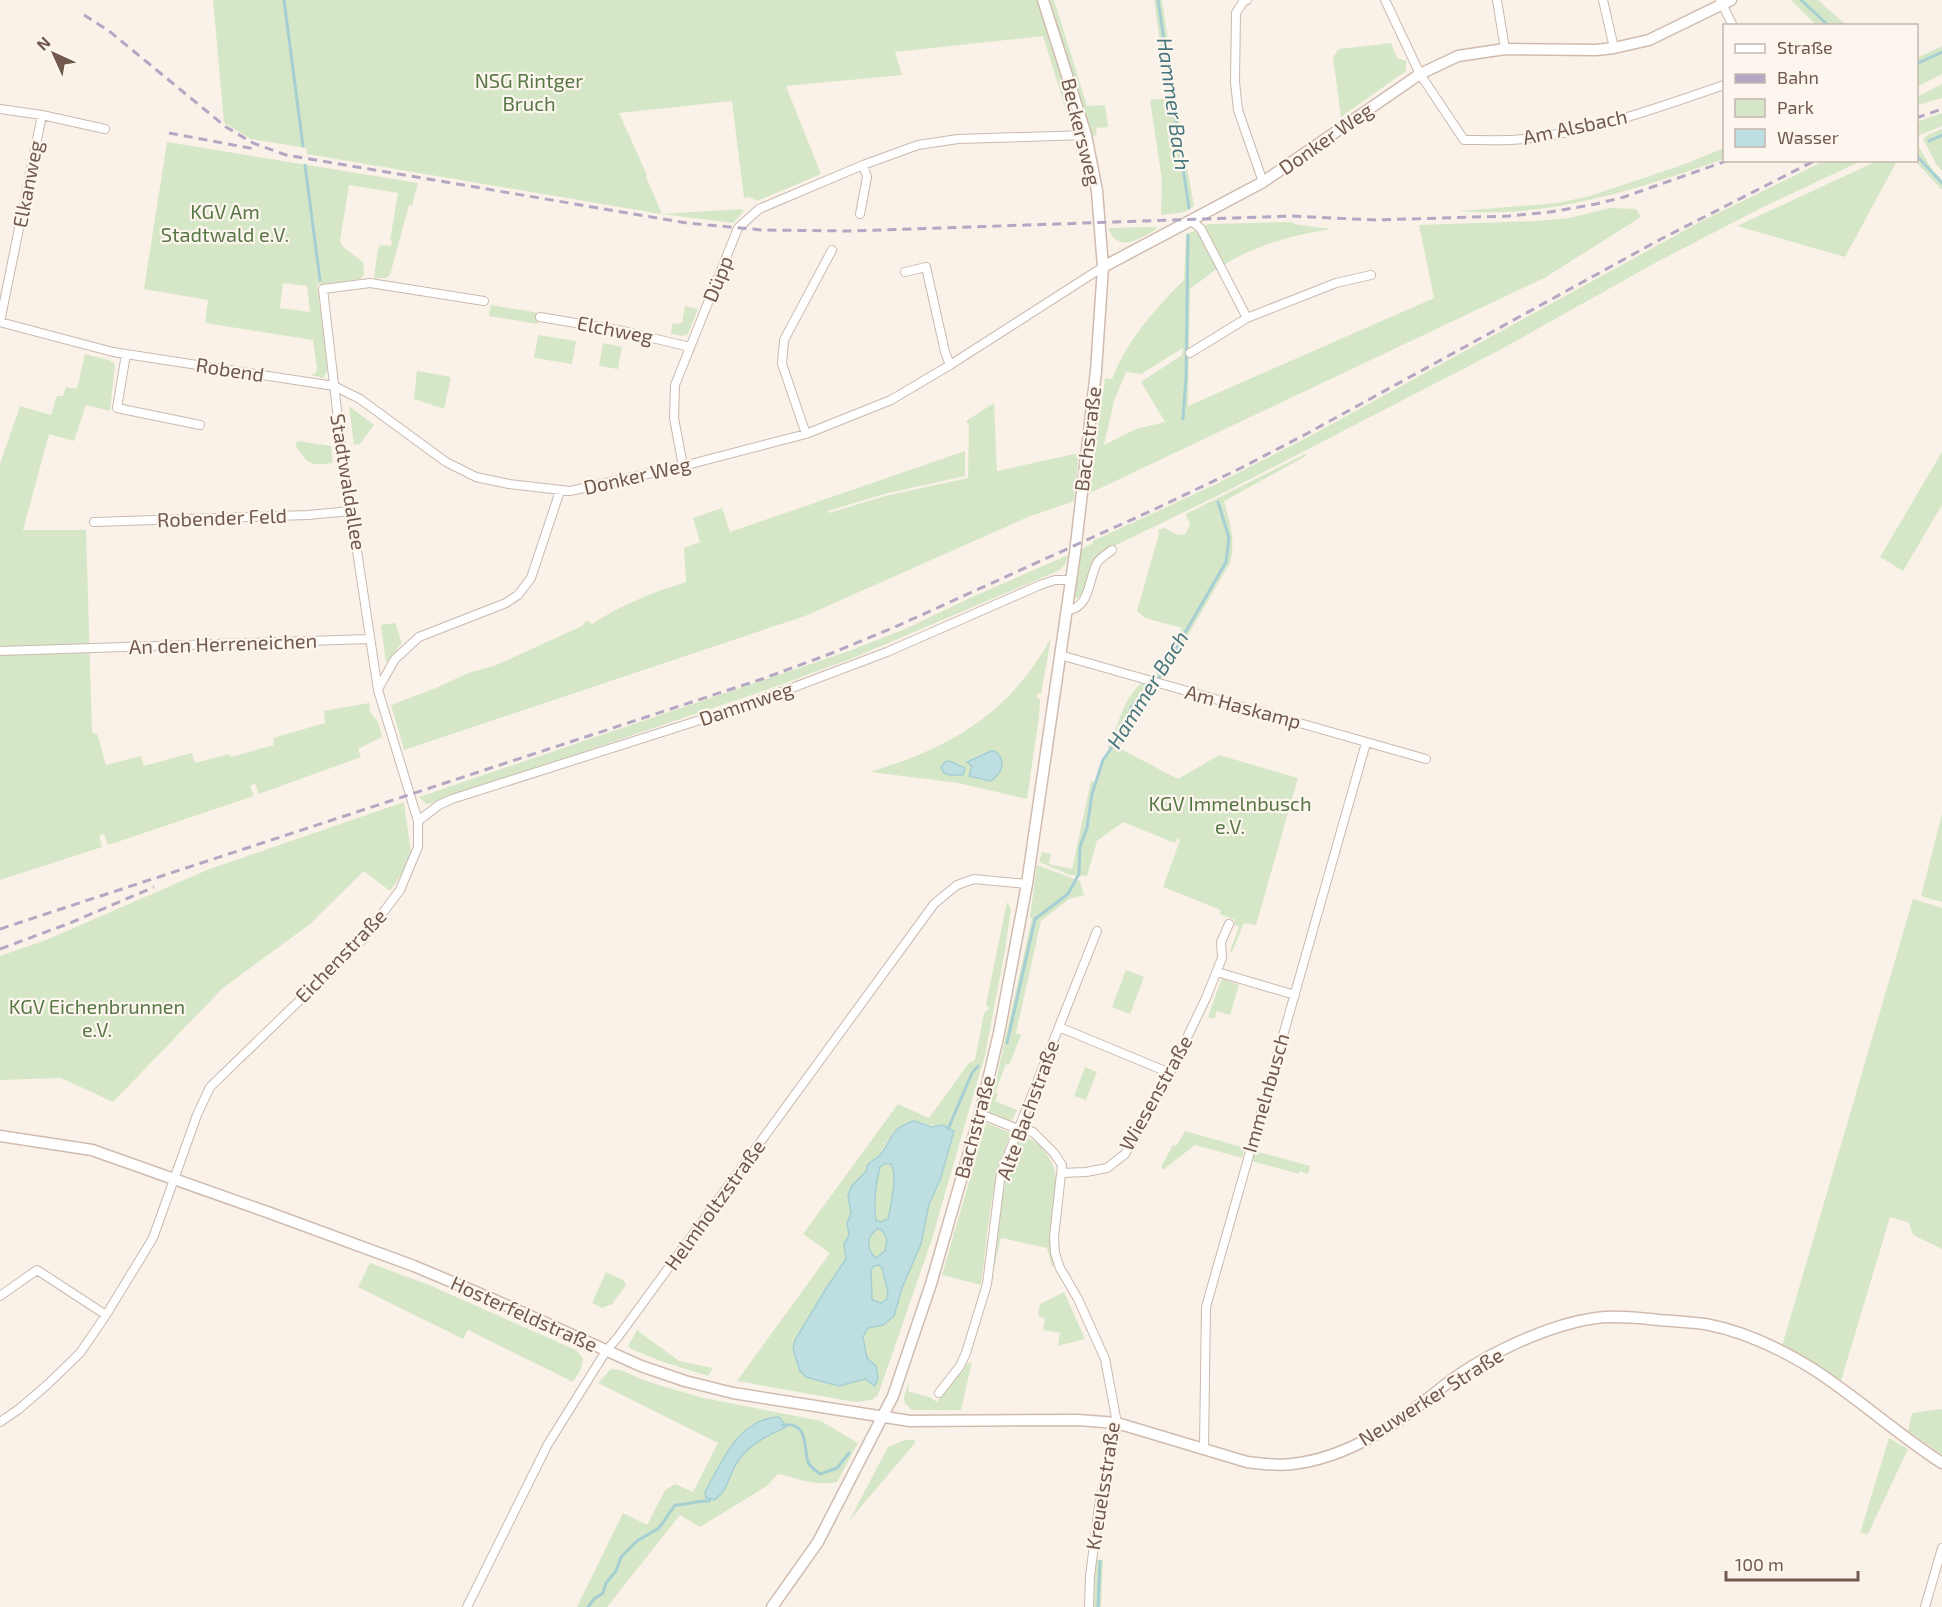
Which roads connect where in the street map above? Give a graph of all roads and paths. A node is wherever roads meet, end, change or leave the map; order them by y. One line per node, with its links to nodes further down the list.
1 (1043, 0): 15 (street, Beckersweg)
2 (1247, 0): 17 (street)
3 (1385, 0): 10 (street)
4 (1497, 0): 9 (street)
5 (1603, 0): 8 (street)
6 (1725, 1): 7 (street); 8 (street, Donker Weg)
7 (1732, 24)
8 (1614, 48): 9 (street, Donker Weg)
9 (1505, 49): 10 (street, Donker Weg)
10 (1420, 74): 11 (street, Am Alsbach); 17 (street, Donker Weg)
11 (1723, 86)
12 (0, 109): 13 (street, Elkanweg)
13 (42, 115): 14 (street, Elkanweg); 27 (street, Elkanweg)
14 (105, 129)
15 (1086, 135): 16 (street, Düpp); 21 (street, Beckersweg)
16 (863, 165): 18 (street); 28 (street, Düpp)
17 (1263, 182): 19 (street, Donker Weg)
18 (860, 214)
19 (1191, 220): 21 (street, Donker Weg); 26 (street)
20 (832, 250): 34 (street)
21 (1103, 267): 31 (street, Donker Weg); 40 (street, Bachstraße)
22 (905, 272): 31 (street)
23 (1371, 275): 26 (street)
24 (484, 301): 32 (street, Stadtwaldallee)
25 (540, 317): 28 (street, Elchweg)
26 (1247, 318): 29 (street)
27 (0, 322): 30 (street, Robend)
28 (690, 347): 35 (street, Düpp)
29 (1190, 353)
30 (126, 354): 32 (street, Robend); 33 (street)
31 (950, 365): 34 (street, Donker Weg)
32 (334, 386): 36 (street, Donker Weg); 37 (street, Stadtwaldallee)
33 (200, 425)
34 (806, 434): 35 (street, Donker Weg)
35 (682, 466): 36 (street, Donker Weg)
36 (560, 491): 45 (street)
37 (351, 511): 38 (street, Robender Feld); 42 (street, Stadtwaldallee)
38 (94, 522)
39 (1112, 550): 41 (street)
40 (1071, 580): 41 (street, Bachstraße); 48 (street, Dammweg)
41 (1067, 610): 44 (street, Bachstraße)
42 (369, 639): 43 (street, An den Herreneichen); 45 (street, Stadtwaldallee)
43 (0, 651)
44 (1060, 655): 46 (street, Am Haskamp); 49 (street, Bachstraße)
45 (378, 690): 48 (street, Eichenstraße)
46 (1366, 743): 47 (street, Am Haskamp); 53 (street, Immelnbusch)
47 (1426, 759)
48 (418, 820): 60 (street, Eichenstraße)
49 (1027, 884): 56 (street, Bachstraße); 63 (street, Helmholtzstraße)
50 (1229, 924): 52 (street, Wiesenstraße)
51 (1097, 931): 54 (street, Alte Bachstraße)
52 (1217, 972): 53 (street); 55 (street, Wiesenstraße)
53 (1295, 995): 68 (street, Immelnbusch)
54 (1059, 1027): 55 (street); 57 (street, Alte Bachstraße)
55 (1170, 1073): 59 (street, Wiesenstraße)
56 (980, 1114): 57 (street); 65 (street, Bachstraße)
57 (1018, 1129): 59 (street); 64 (street, Alte Bachstraße)
58 (0, 1136): 60 (street, Hosterfeldstraße)
59 (1062, 1173): 67 (street, Kreuelsstraße)
60 (174, 1180): 62 (street, Eichenstraße); 63 (street, Hosterfeldstraße)
61 (0, 1296): 62 (street)
62 (106, 1315): 66 (street, Eichenstraße)
63 (606, 1351): 65 (street, Hosterfeldstraße); 71 (street, Helmholtzstraße)
64 (939, 1393)
65 (882, 1418): 67 (street, Neuwerker Straße); 72 (street, Bachstraße)
66 (0, 1422)
67 (1117, 1423): 68 (street, Neuwerker Straße); 73 (street, Kreuelsstraße)
68 (1204, 1448): 69 (street, Neuwerker Straße)
69 (1942, 1463)
70 (1942, 1548): 74 (street)
71 (467, 1607)
72 (772, 1607)
73 (1089, 1607)
74 (1924, 1607)

